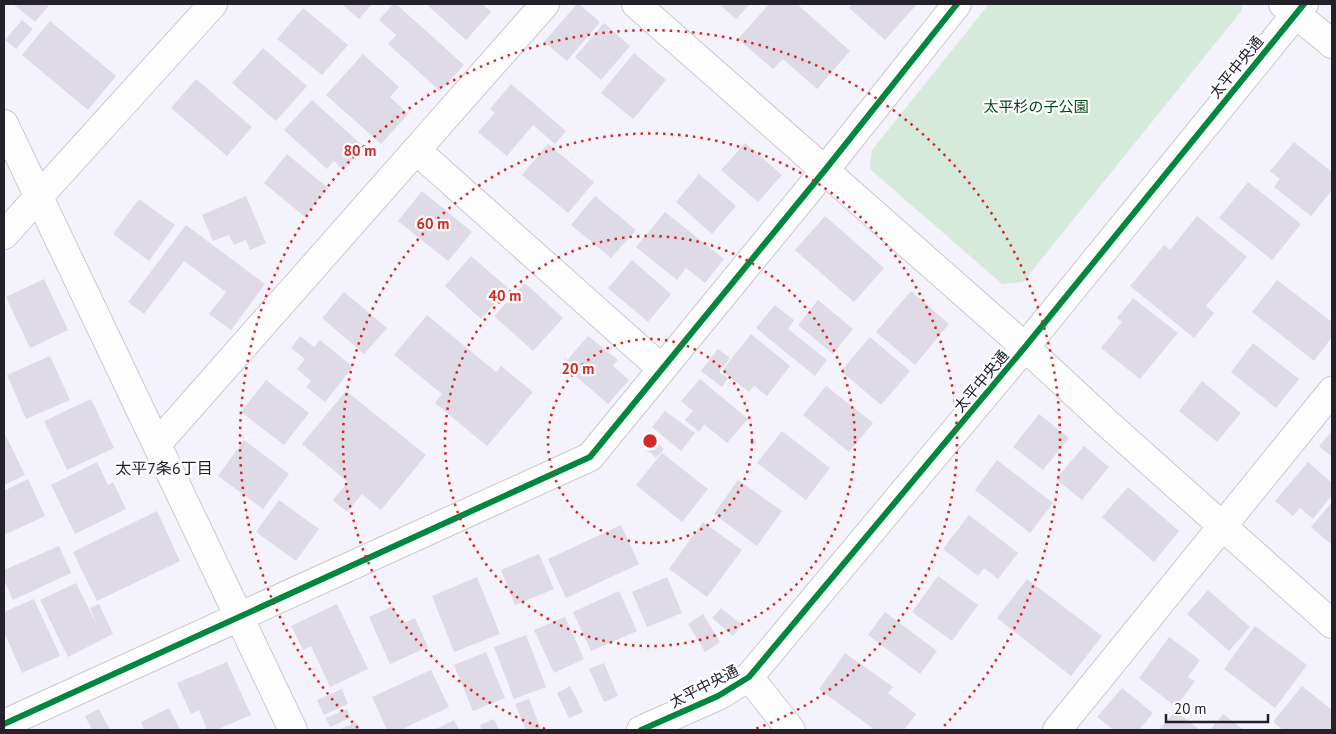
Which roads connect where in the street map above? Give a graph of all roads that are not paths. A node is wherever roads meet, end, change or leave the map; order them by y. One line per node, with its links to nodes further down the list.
1 (213, 4): 10 (street)
2 (545, 4): 8 (street)
3 (636, 4): 9 (street)
4 (957, 4): 9 (street)
5 (1294, 7): 6 (street); 12 (street, 太平中央通)
6 (1332, 44)
7 (4, 124): 10 (street)
8 (416, 150): 13 (street); 15 (street)
9 (825, 170): 12 (street); 13 (street)
10 (38, 196): 11 (street); 15 (street)
11 (4, 235)
12 (1025, 346): 16 (street); 19 (street, 太平中央通)
13 (662, 369): 17 (street)
14 (1332, 391): 16 (street)
15 (157, 444): 17 (street)
16 (1222, 526): 18 (street); 21 (street)
17 (240, 617): 20 (street); 22 (street)
18 (1332, 624)
19 (749, 677): 23 (street, 太平中央通); 24 (street)
20 (6, 717)
21 (1064, 728)
22 (294, 730)
23 (641, 730)
24 (790, 730)

